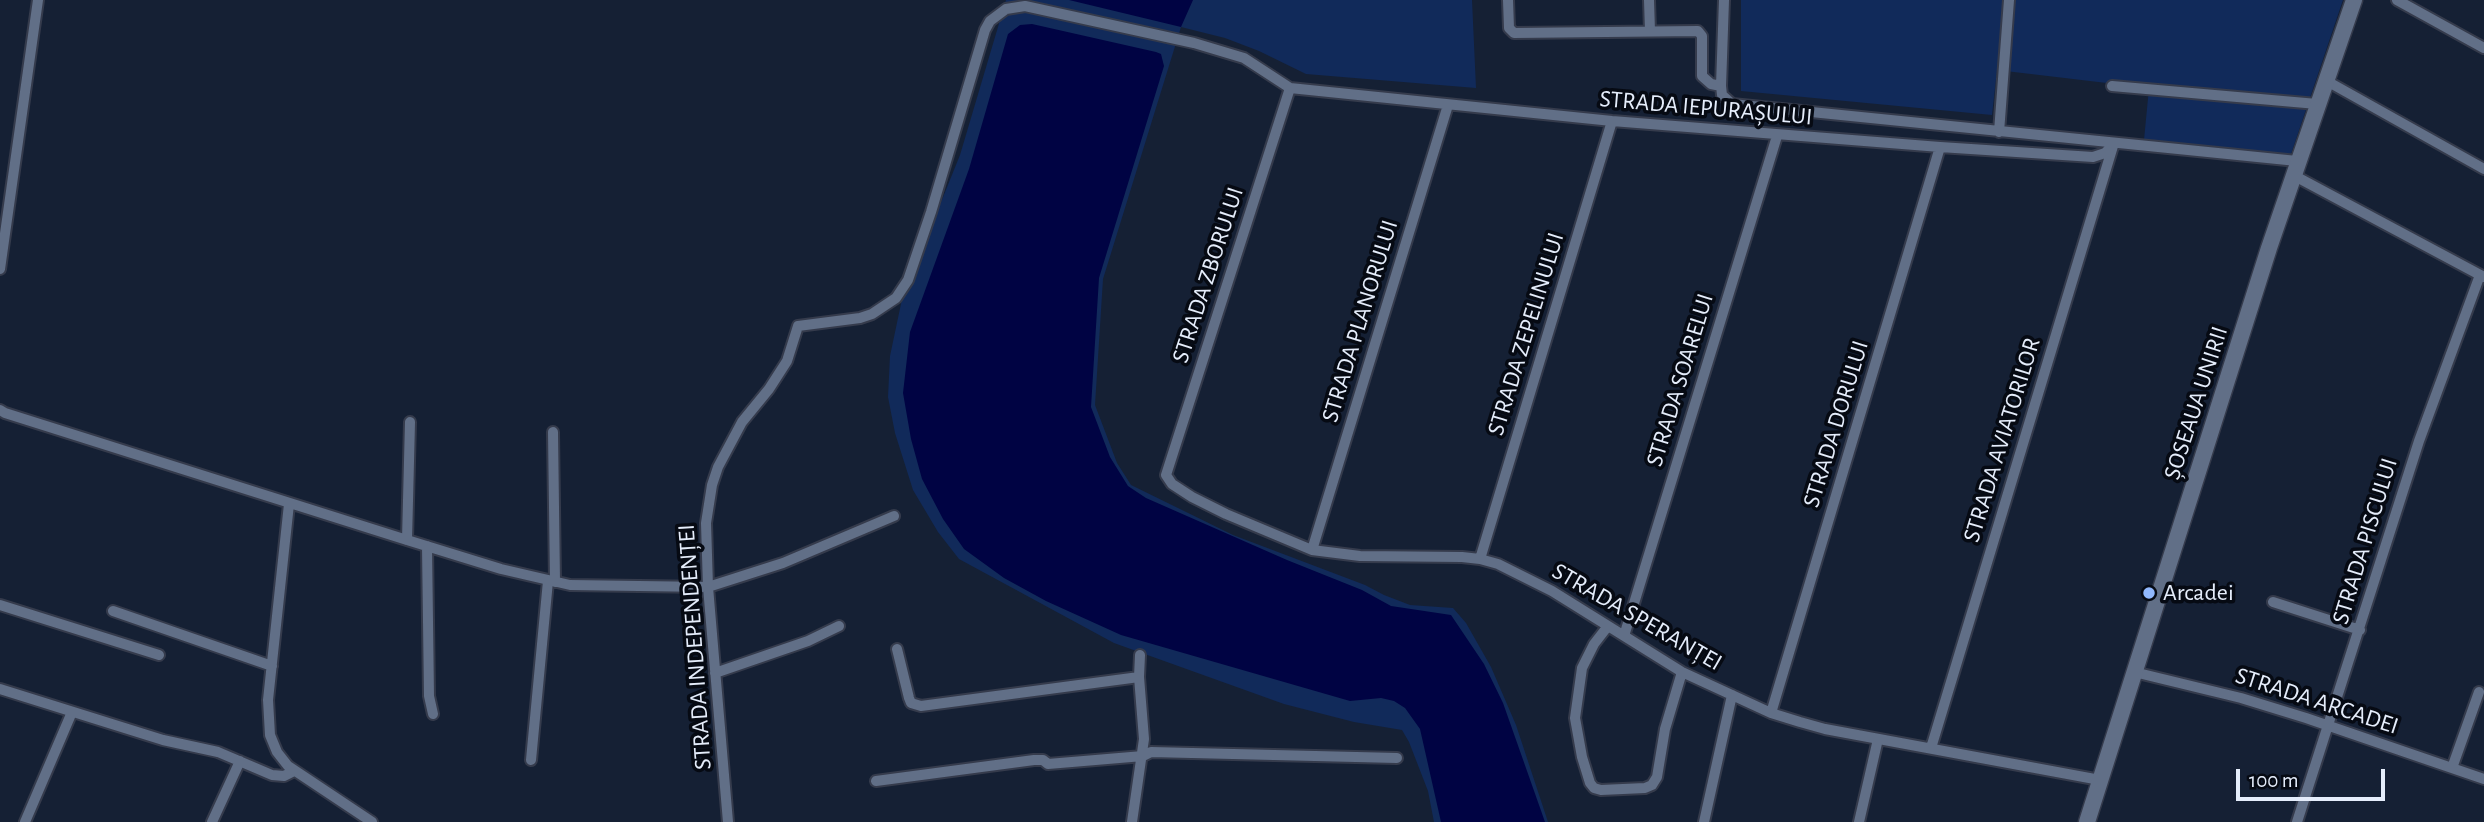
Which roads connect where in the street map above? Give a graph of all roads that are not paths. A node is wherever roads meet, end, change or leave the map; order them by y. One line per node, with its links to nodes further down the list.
1 (38, 0): 24 (street)
2 (1508, 0): 9 (street)
3 (1650, 0): 9 (street)
4 (1724, 0): 14 (street)
5 (2009, 0): 18 (street)
6 (2354, 0): 11 (main road, ȘOSEAUA UNIRII)
7 (2397, 0): 10 (street)
8 (1024, 3): 13 (street); 37 (street, STRADA INDEPENDENȚEI)
9 (1650, 30): 14 (street)
10 (2484, 48)
11 (2326, 80): 15 (main road, ȘOSEAUA UNIRII); 23 (street)
12 (2112, 86): 15 (street)
13 (1290, 88): 16 (street, STRADA IEPURAȘULUI); 29 (street, STRADA ZBORULUI)
14 (1721, 91): 18 (street, STRADA IEPURAȘULUI)
15 (2317, 104): 22 (main road, ȘOSEAUA UNIRII)
16 (1448, 105): 17 (street, STRADA IEPURAȘULUI); 34 (street, STRADA PLANORULUI)
17 (1612, 121): 19 (street, STRADA IEPURAȘULUI); 35 (street, STRADA ZEPELINULUI)
18 (1999, 132): 20 (street, STRADA IEPURAȘULUI)
19 (1777, 136): 21 (street, STRADA IEPURAȘULUI); 44 (street, STRADA SOARELUI)
20 (2114, 144): 21 (street, STRADA IEPURAȘULUI); 22 (street, STRADA IEPURAȘULUI); 61 (street, STRADA AVIATORILOR)
21 (1941, 147): 57 (street, STRADA DORULUI)
22 (2295, 168): 25 (street); 50 (main road, ȘOSEAUA UNIRII)
23 (2484, 169)
24 (0, 269)
25 (2482, 276): 43 (street, STRADA PISCULUI)
26 (0, 410): 30 (street)
27 (410, 422): 32 (street)
28 (554, 432): 36 (street)
29 (1166, 475): 34 (street, STRADA SPERANȚEI)
30 (289, 504): 32 (street); 48 (street)
31 (894, 516): 37 (street)
32 (407, 540): 33 (street)
33 (427, 547): 36 (street); 58 (street)
34 (1312, 550): 35 (street, STRADA SPERANȚEI)
35 (1480, 559): 42 (street, STRADA SPERANȚEI)
36 (551, 581): 37 (street); 64 (street)
37 (708, 587): 51 (street, STRADA INDEPENDENȚEI)
38 (2273, 602): 43 (street)
39 (0, 605): 46 (street)
40 (113, 611): 48 (street)
41 (839, 626): 51 (street)
42 (1608, 626): 44 (street, STRADA SPERANȚEI); 49 (street)
43 (2360, 629): 59 (street, STRADA PISCULUI)
44 (1623, 636): 49 (street, STRADA SPERANȚEI)
45 (897, 649): 52 (street)
46 (159, 655)
47 (1140, 655): 52 (street)
48 (272, 666): 67 (street)
49 (1682, 672): 55 (street, STRADA SPERANȚEI)
50 (2134, 672): 59 (street, STRADA ARCADEI); 69 (main road, ȘOSEAUA UNIRII)
51 (715, 673): 74 (street, STRADA INDEPENDENȚEI)
52 (1139, 677): 62 (street)
53 (0, 689): 56 (street)
54 (2479, 692): 66 (street)
55 (1732, 695): 57 (street, STRADA SPERANȚEI); 76 (street)
56 (72, 712): 65 (street); 71 (street)
57 (1771, 713): 60 (street, STRADA SPERANȚEI)
58 (433, 714)
59 (2328, 725): 66 (street, STRADA ARCADEI); 79 (street, STRADA PISCULUI)
60 (1878, 739): 61 (street, STRADA SPERANȚEI); 77 (street)
61 (1931, 748): 69 (street, STRADA SPERANȚEI)
62 (1143, 756): 63 (street); 70 (street); 75 (street)
63 (1397, 758)
64 (531, 760)
65 (240, 761): 67 (street); 72 (street)
66 (2452, 768): 68 (street, STRADA ARCADEI)
67 (294, 771): 73 (street)
68 (2484, 779)
69 (2100, 780): 78 (main road, ȘOSEAUA UNIRII)
70 (876, 781)
71 (25, 822)
72 (212, 822)
73 (372, 822)
74 (728, 822)
75 (1132, 822)
76 (1704, 822)
77 (1859, 822)
78 (2087, 822)
79 (2297, 822)

